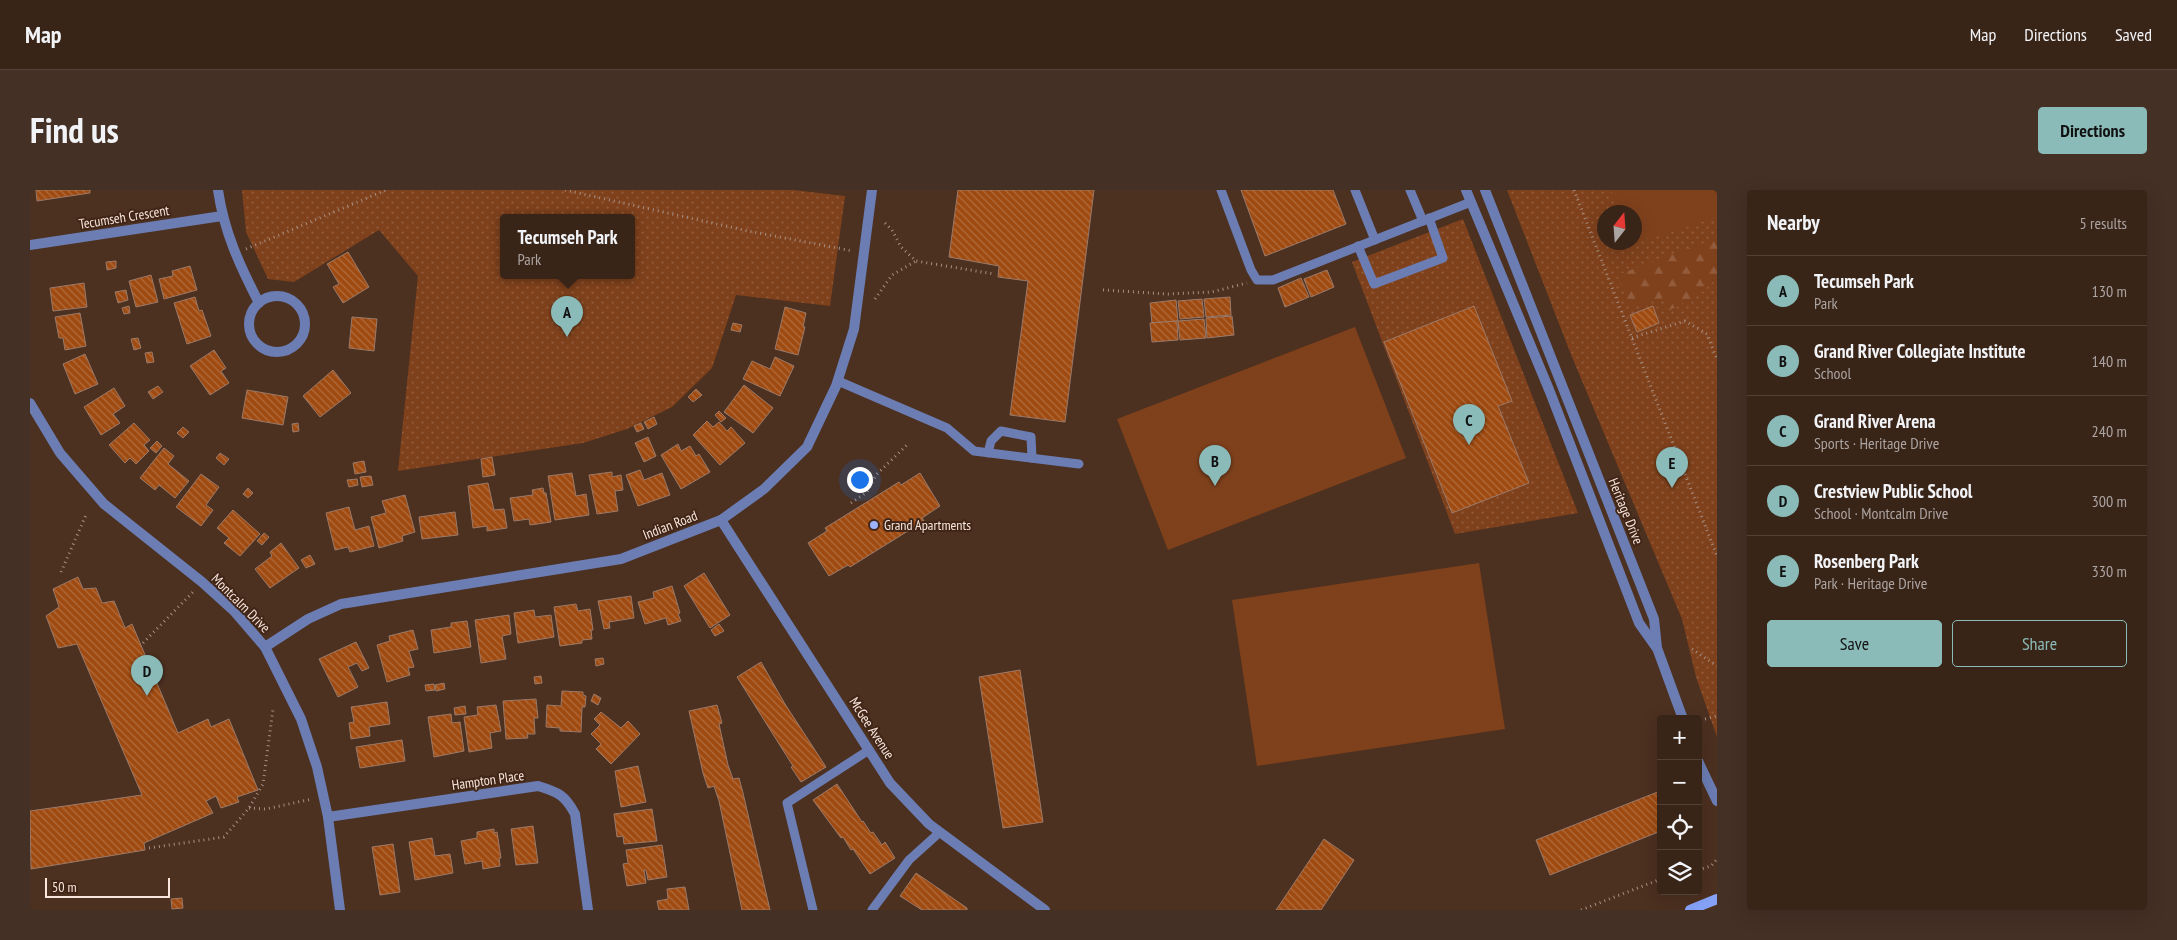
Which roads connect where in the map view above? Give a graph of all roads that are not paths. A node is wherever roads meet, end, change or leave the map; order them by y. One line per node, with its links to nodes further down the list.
1 (218, 190): 9 (street)
2 (872, 190): 15 (street, Indian Road)
3 (1221, 190): 13 (lane)
4 (1355, 190): 11 (lane)
5 (1410, 190): 10 (lane)
6 (1466, 190): 8 (street, Heritage Drive)
7 (1486, 192): 8 (street, Heritage Drive); 16 (street, Heritage Drive)
8 (1471, 202): 10 (lane); 17 (street, Heritage Drive)
9 (222, 216): 12 (street, Tecumseh Crescent); 14 (street)
10 (1426, 220): 11 (lane); 13 (lane)
11 (1374, 240): 13 (lane)
12 (30, 245)
13 (1358, 246)
14 (258, 304): 14 (street)
15 (838, 381): 19 (lane); 22 (street, Indian Road)
16 (1562, 386): 17 (street); 24 (street, Heritage Drive)
17 (1550, 392): 24 (street, Heritage Drive)
18 (30, 403): 23 (street, Montcalm Drive)
19 (988, 453): 20 (lane); 20 (lane)
20 (1032, 458): 21 (lane)
21 (1079, 464)
22 (721, 520): 23 (street, Indian Road); 26 (street, McGee Avenue)
23 (265, 648): 29 (street, Montcalm Drive)
24 (1657, 648): 25 (street, Heritage Drive)
25 (1682, 715)
26 (869, 750): 30 (street, McGee Avenue); 34 (lane)
27 (1702, 770): 28 (street)
28 (1717, 802)
29 (328, 817): 32 (street, Montcalm Drive); 33 (street, Hampton Place)
30 (940, 832): 35 (lane); 36 (street, McGee Avenue)
31 (1717, 899): 37 (main road)
32 (340, 910)
33 (588, 910)
34 (813, 910)
35 (872, 910)
36 (1045, 910)
37 (1690, 910)

